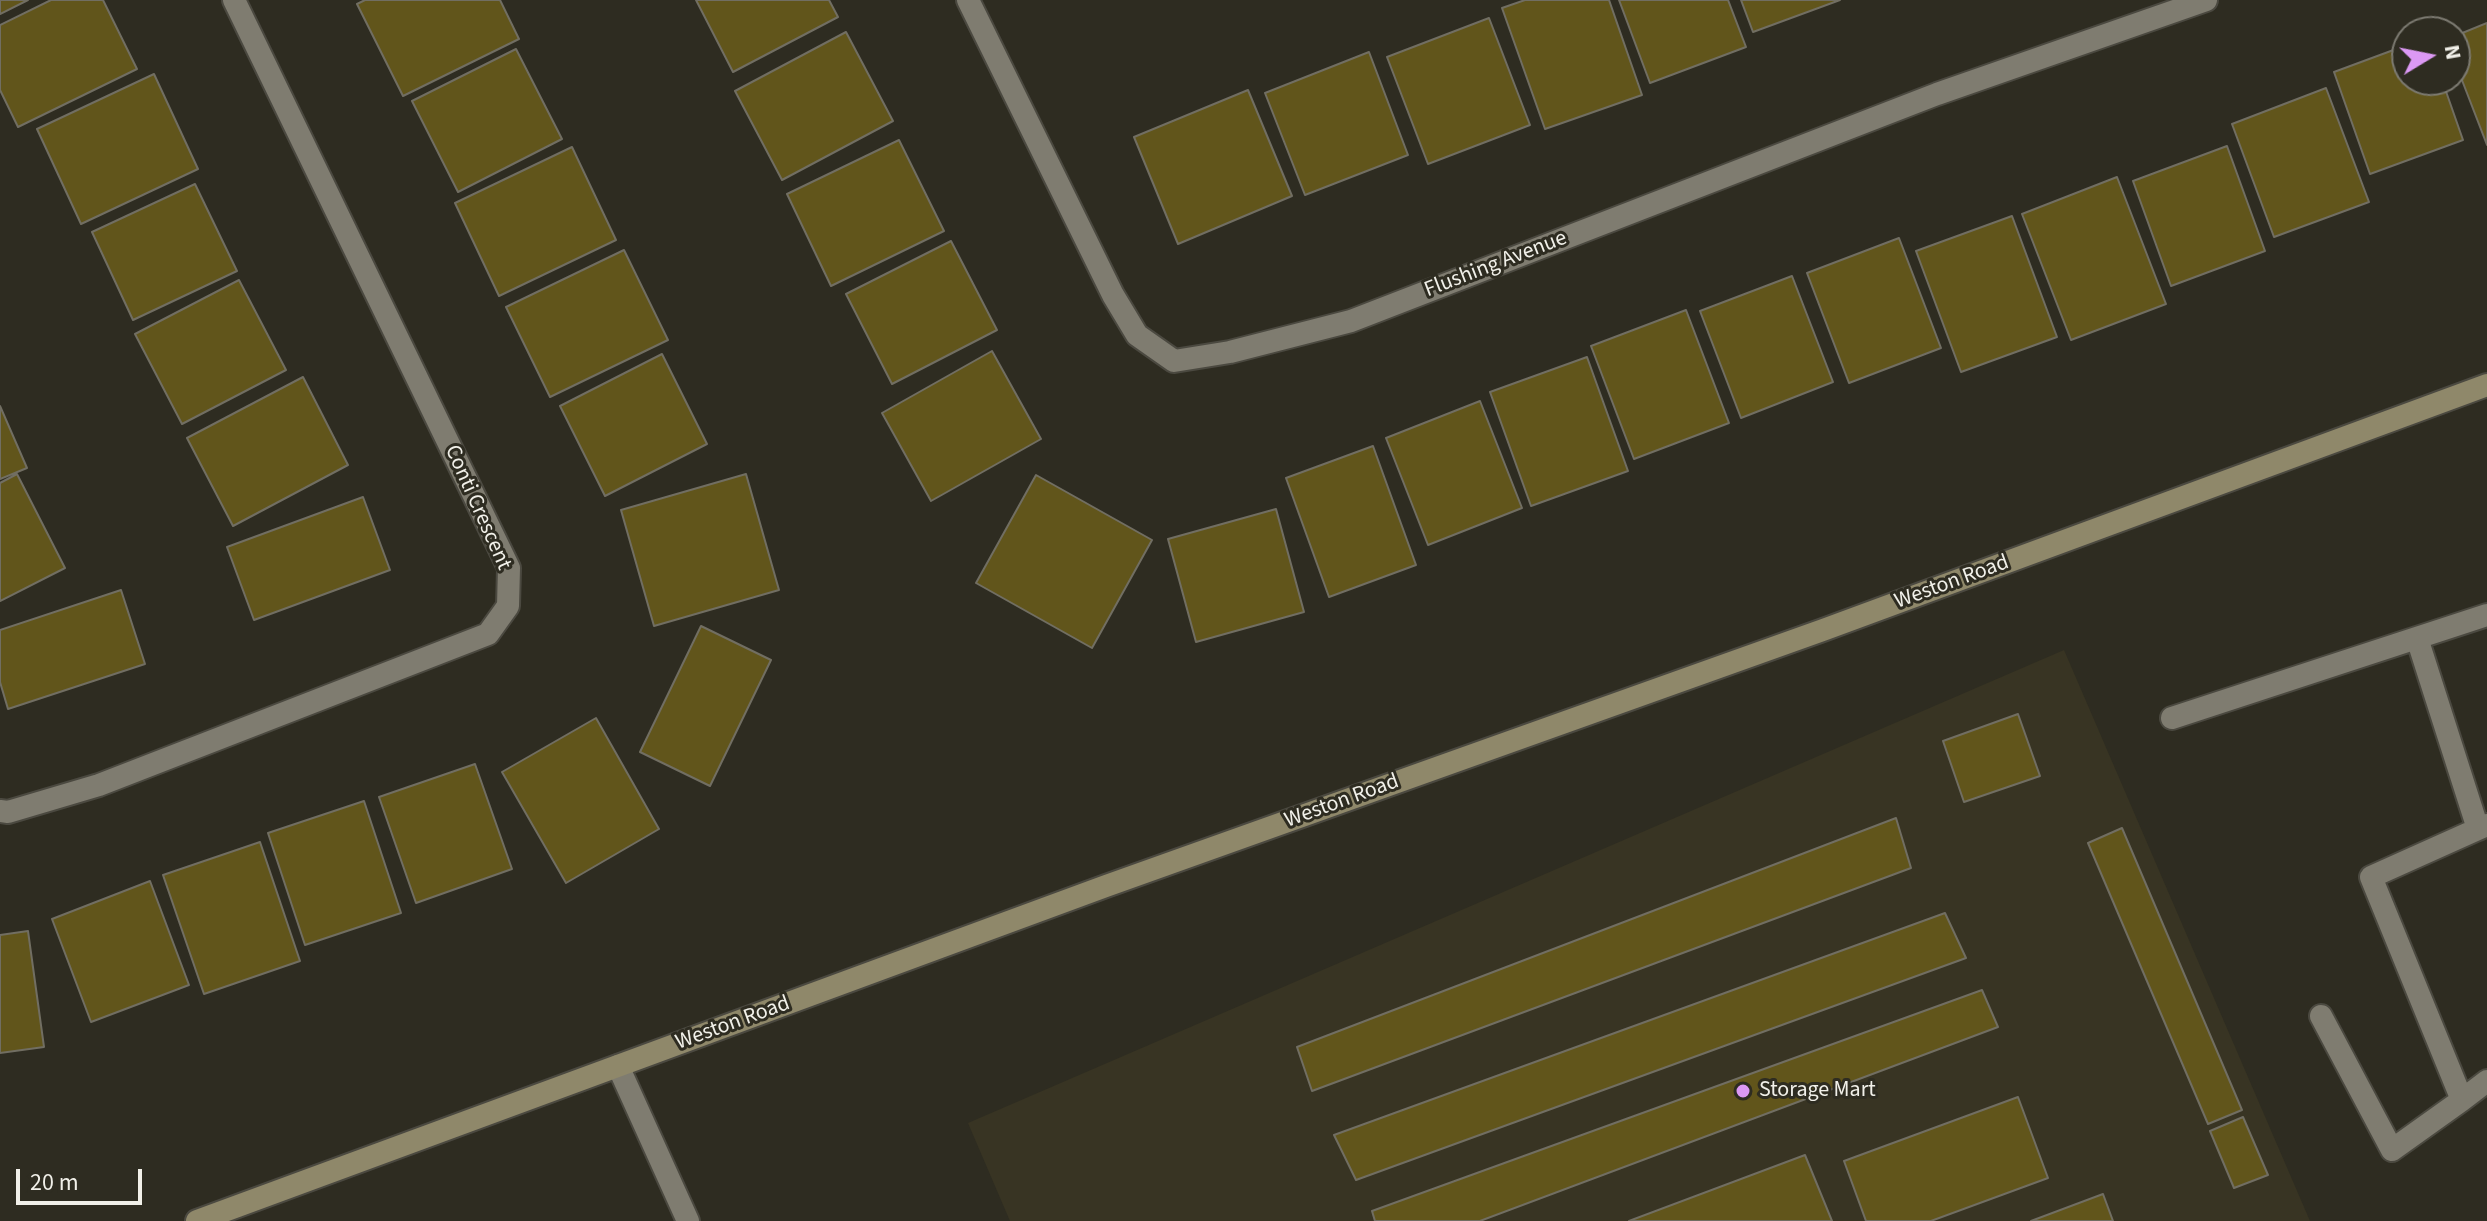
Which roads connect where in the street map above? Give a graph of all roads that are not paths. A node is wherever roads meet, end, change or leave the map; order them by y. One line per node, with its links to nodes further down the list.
1 (234, 0): 8 (street, Conti Crescent)
2 (968, 0): 3 (street, Flushing Avenue)
3 (2206, 0)
4 (2487, 385): 11 (main road, Weston Road)
5 (2487, 615): 6 (street)
6 (2417, 638): 7 (street); 9 (street)
7 (2172, 718)
8 (0, 811)
9 (2483, 827): 13 (street)
10 (2321, 1016): 13 (street)
11 (618, 1066): 14 (main road, Weston Road); 15 (street)
12 (2487, 1081): 13 (street)
13 (2462, 1100)
14 (197, 1221)
15 (688, 1221)

